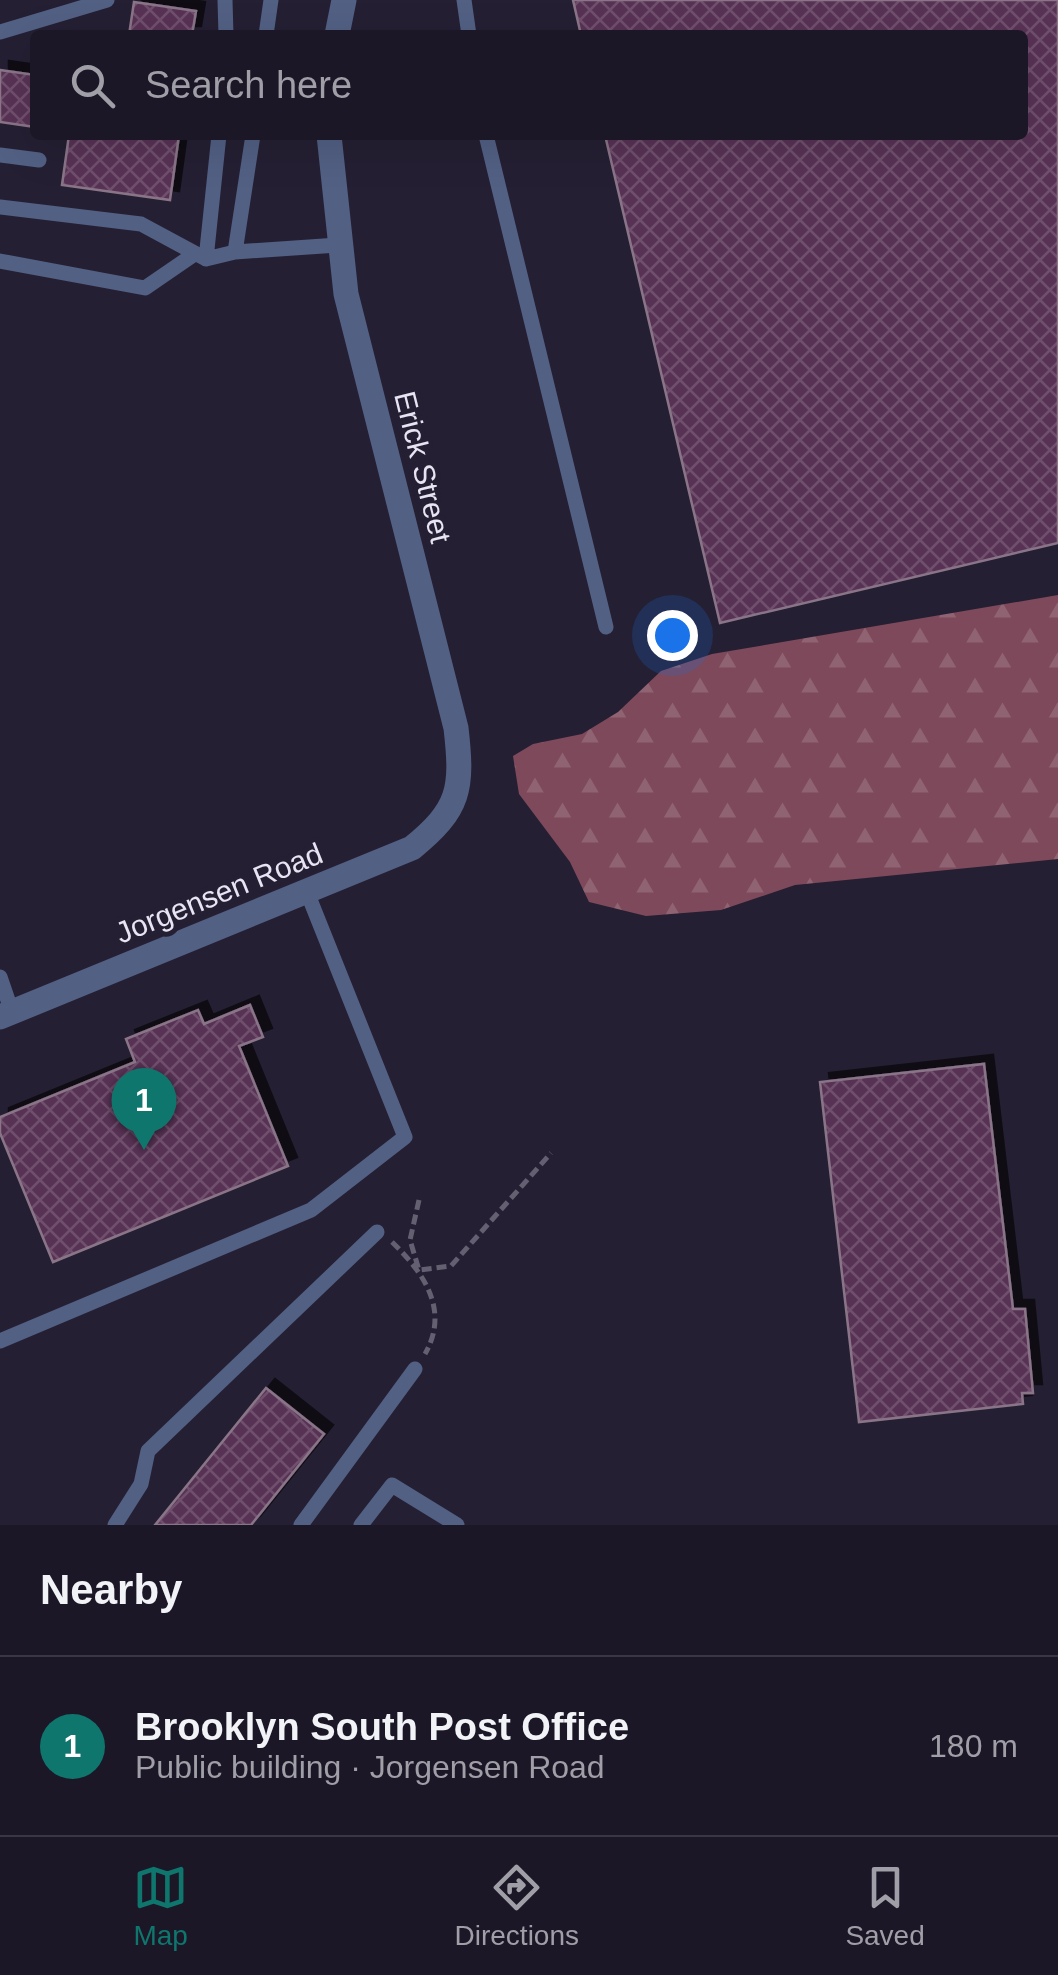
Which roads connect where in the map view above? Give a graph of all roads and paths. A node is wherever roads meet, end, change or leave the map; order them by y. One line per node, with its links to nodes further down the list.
1 (107, 0): 10 (lane)
2 (224, 0): 6 (lane)
3 (271, 0): 7 (lane)
4 (344, 0): 8 (street)
5 (464, 0): 9 (lane)
6 (226, 30)
7 (267, 30)
8 (339, 30)
9 (468, 30)
10 (0, 32)
11 (218, 140): 20 (lane)
12 (252, 140): 19 (lane)
13 (328, 140): 18 (street, Erick Street)
14 (487, 140): 22 (lane)
15 (0, 154): 16 (lane)
16 (39, 160)
17 (0, 207): 20 (lane)
18 (338, 246): 19 (lane); 23 (street, Erick Street)
19 (235, 252): 20 (lane)
20 (199, 257): 21 (lane)
21 (0, 262)
22 (606, 628)
23 (450, 811): 24 (street, Jorgensen Road)
24 (307, 892): 26 (street, Jorgensen Road); 31 (lane)
25 (0, 977): 26 (lane)
26 (6, 1014)
27 (551, 1152): 30 (path)
28 (418, 1200): 30 (path)
29 (376, 1232): 30 (path); 33 (lane)
30 (419, 1270): 32 (path)
31 (0, 1340)
32 (415, 1369): 34 (lane)
33 (115, 1525)
34 (301, 1525)
35 (361, 1525): 36 (lane)
36 (457, 1525)

